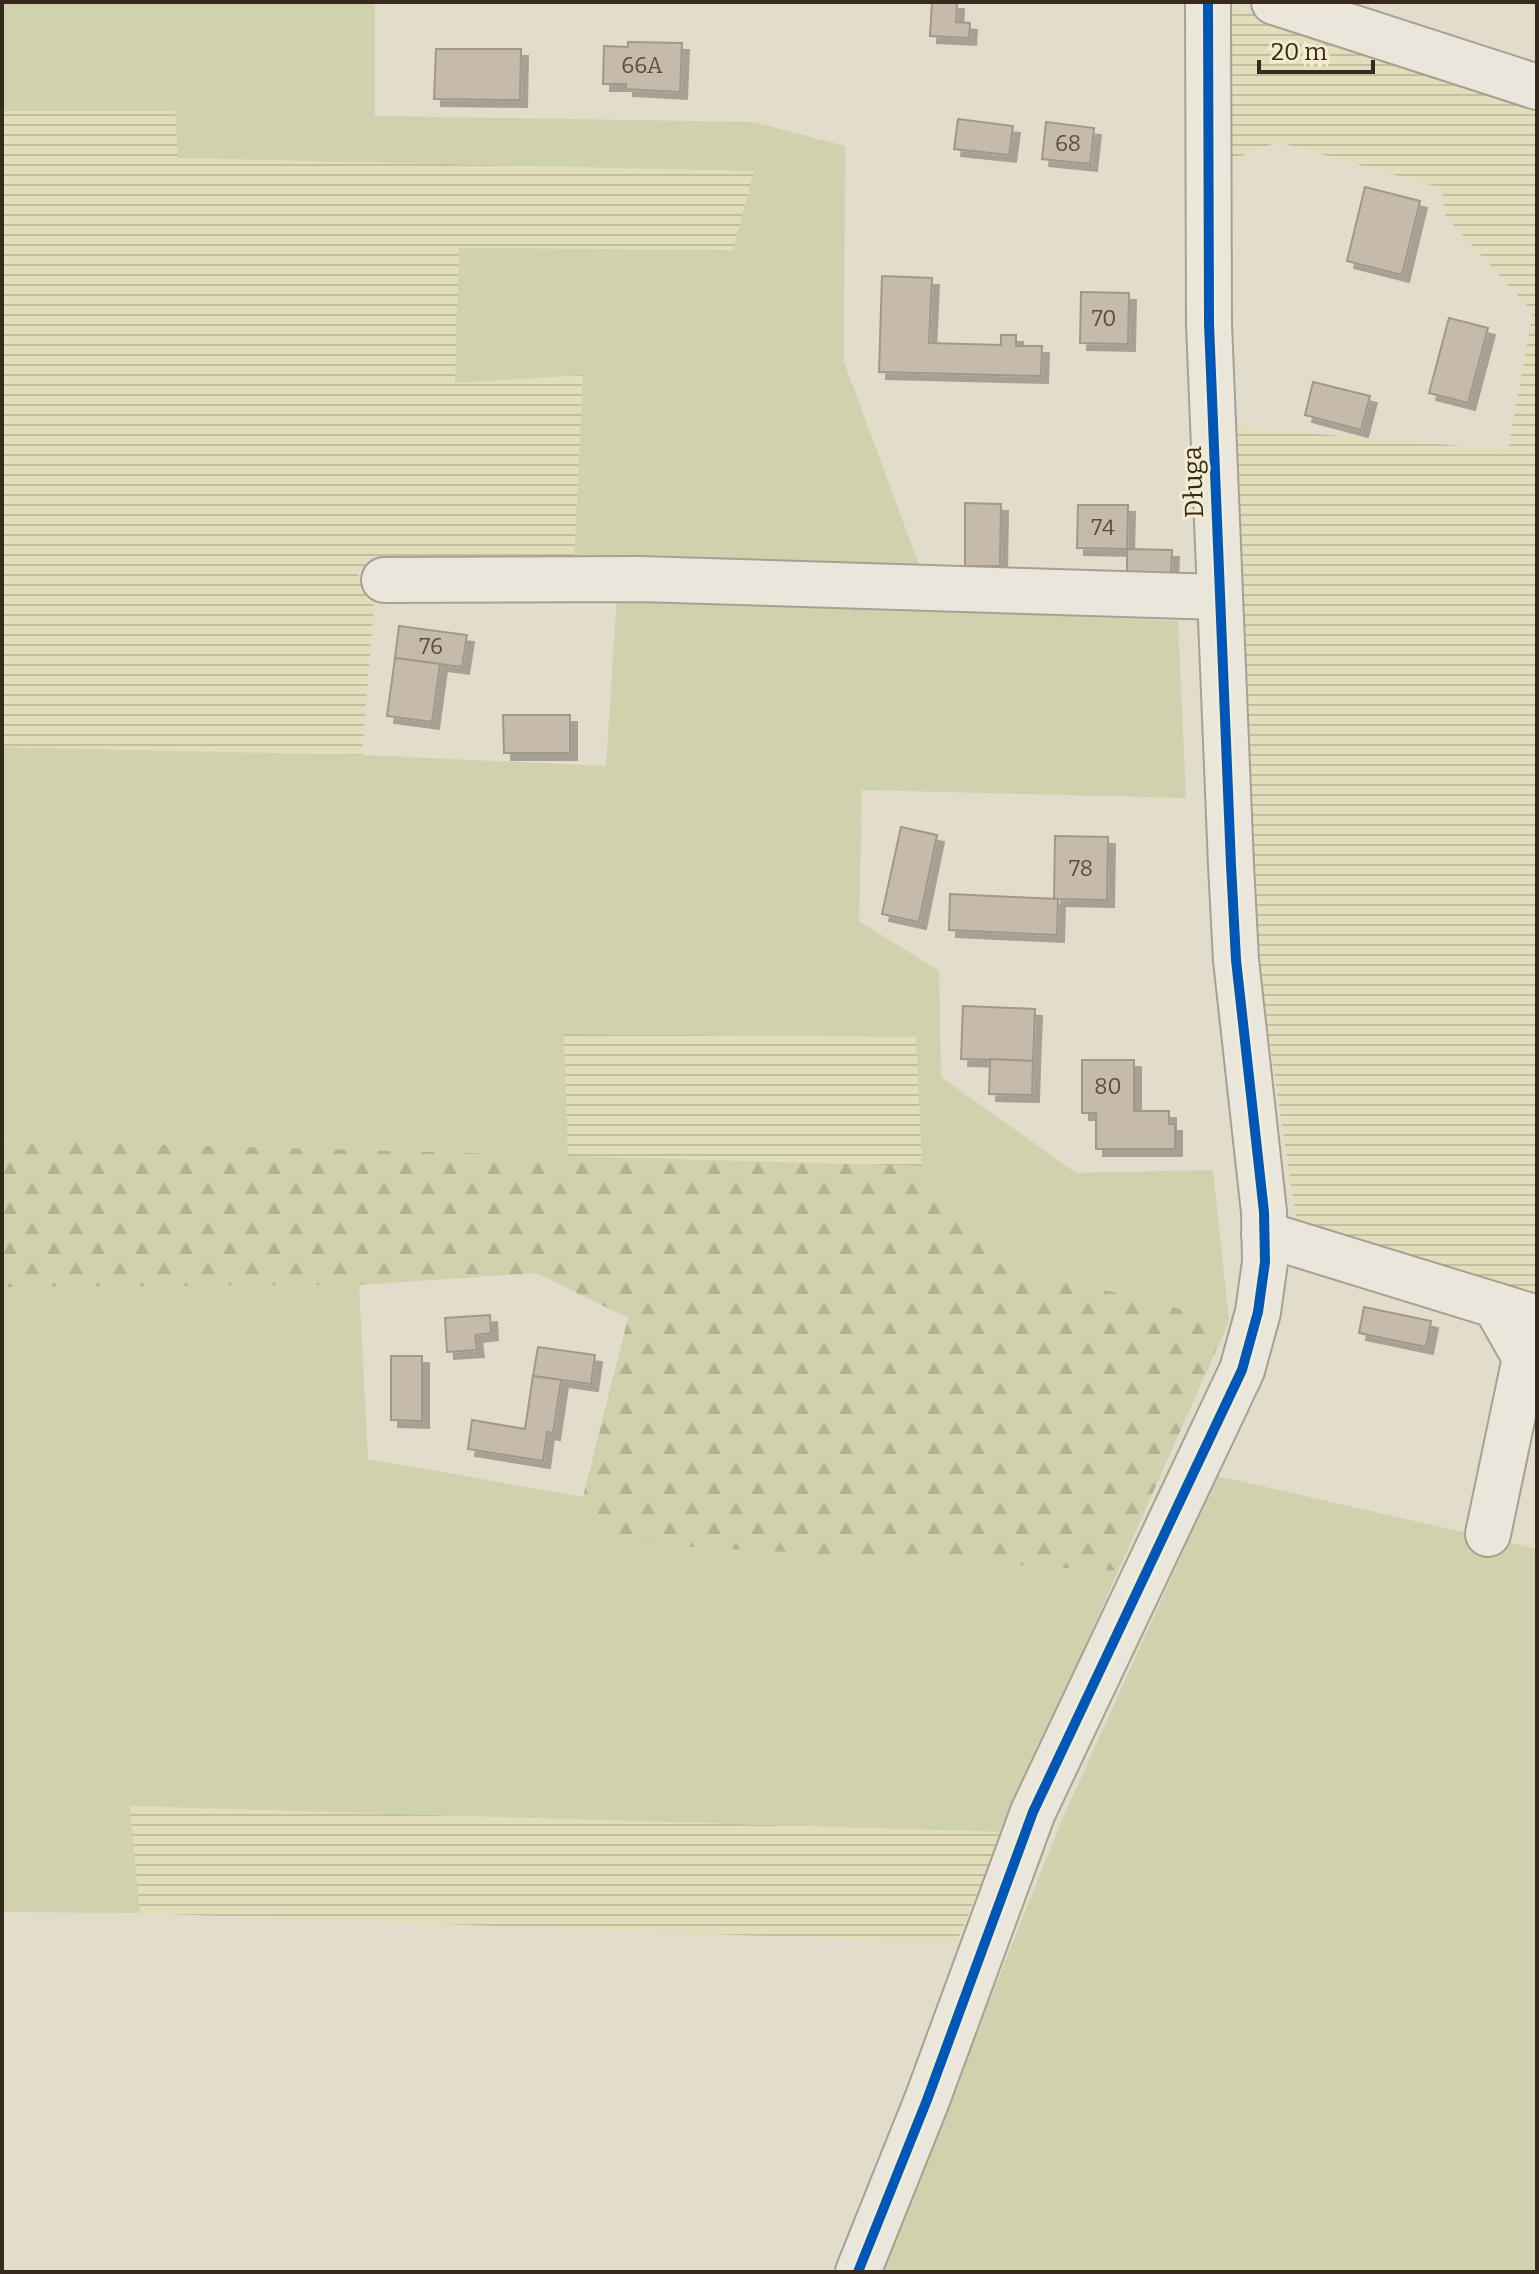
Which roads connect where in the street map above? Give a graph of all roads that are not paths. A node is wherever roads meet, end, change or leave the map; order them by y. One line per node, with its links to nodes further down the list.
1 (1208, 2): 5 (street, Długa)
2 (1274, 2): 3 (street)
3 (1537, 87)
4 (384, 580): 5 (street)
5 (1219, 597): 6 (street, Długa)
6 (1264, 1234): 7 (street); 10 (street, Długa)
7 (1495, 1305): 8 (street); 9 (street)
8 (1537, 1318)
9 (1488, 1534)
10 (858, 2272)

